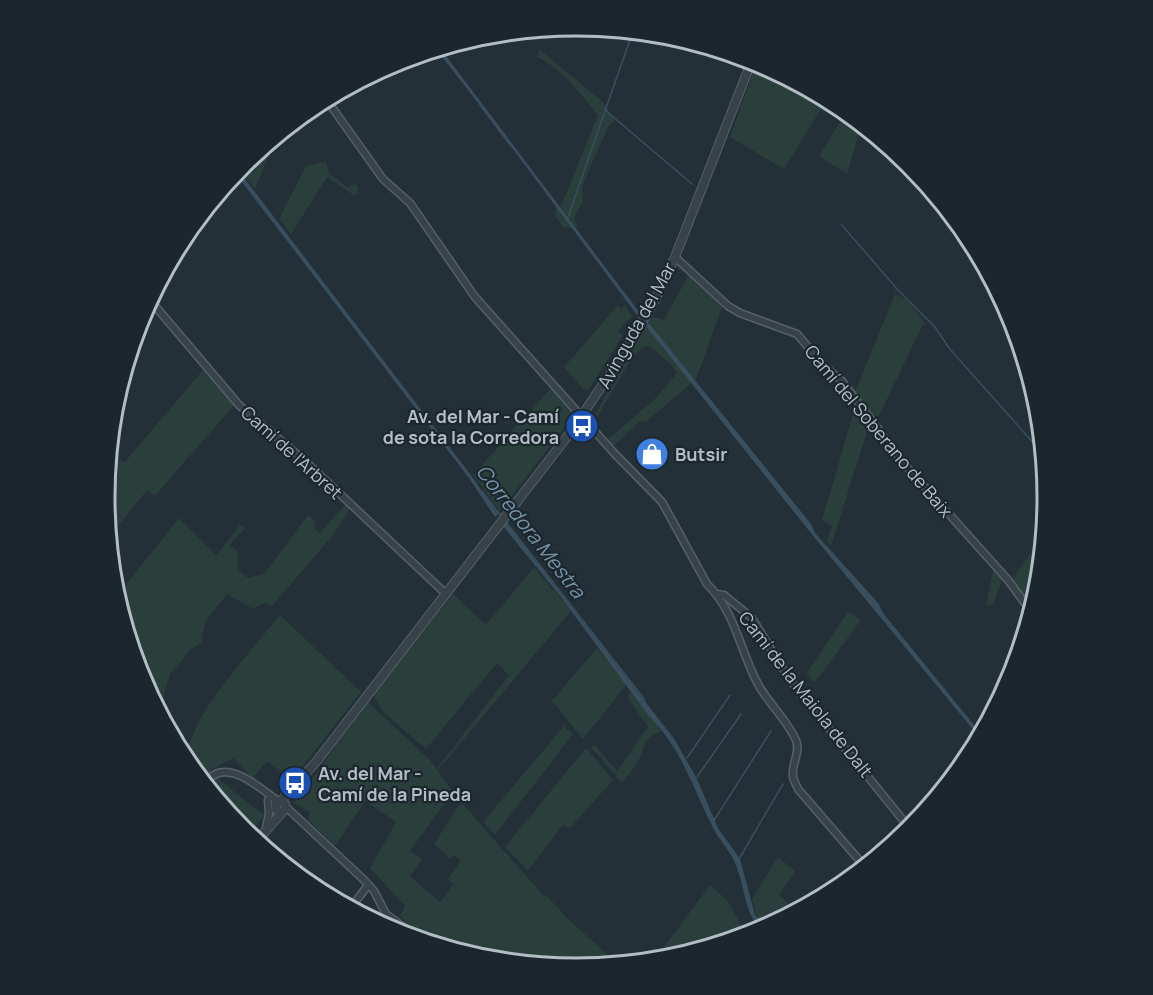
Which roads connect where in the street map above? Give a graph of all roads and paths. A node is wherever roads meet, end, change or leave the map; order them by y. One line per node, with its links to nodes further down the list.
1 (748, 69): 3 (street, Avinguda del Mar)
2 (332, 107): 5 (street)
3 (675, 257): 5 (street, Avinguda del Mar); 8 (street, Camí del Soberano de Baix)
4 (156, 307): 6 (street, Camí de l'Arbret)
5 (583, 415): 6 (street, Avinguda del Mar); 7 (street)
6 (446, 594): 12 (street, Avinguda del Mar)
7 (717, 594): 13 (street, Camí de la Maiola de Dalt); 16 (street)
8 (1025, 604)
9 (210, 778): 10 (street)
10 (259, 789): 11 (street); 12 (street)
11 (268, 800): 12 (street); 14 (street)
12 (281, 806): 14 (street, Avinguda del Mar); 17 (street)
13 (905, 822)
14 (266, 828): 15 (street, Avinguda del Mar)
15 (262, 834)
16 (860, 861)
17 (368, 885): 18 (street); 19 (street)
18 (355, 902)
19 (399, 923)

